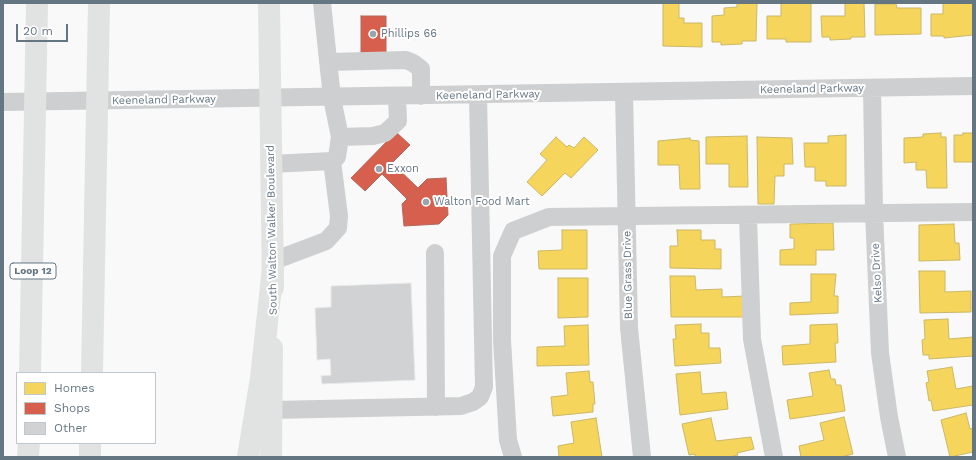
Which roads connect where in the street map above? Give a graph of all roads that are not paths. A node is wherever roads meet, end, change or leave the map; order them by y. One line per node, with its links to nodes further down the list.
1 (37, 3): 24 (main road, Loop 12)
2 (98, 3): 25 (main road)
3 (269, 3): 13 (main road, South Walton Walker Boulevard)
4 (322, 3): 5 (street)
5 (328, 62): 10 (street); 12 (street)
6 (973, 86): 7 (street, Keeneland Parkway)
7 (872, 88): 8 (street, Keeneland Parkway); 18 (street, Kelso Drive)
8 (624, 92): 9 (street, Keeneland Parkway); 21 (street, Blue Grass Drive)
9 (478, 95): 10 (street, Keeneland Parkway); 26 (street)
10 (420, 96): 11 (street, Keeneland Parkway)
11 (397, 97): 12 (street, Keeneland Parkway); 15 (street)
12 (332, 98): 13 (street, Keeneland Parkway); 15 (street)
13 (270, 99): 14 (street, Keeneland Parkway); 17 (main road, South Walton Walker Boulevard)
14 (3, 102)
15 (340, 137): 16 (street)
16 (332, 161): 17 (street); 23 (street)
17 (271, 164): 23 (main road, South Walton Walker Boulevard)
18 (874, 212): 19 (street); 20 (street); 37 (street, Kelso Drive)
19 (973, 212)
20 (748, 216): 21 (street); 36 (street)
21 (626, 217): 34 (street); 35 (street, Blue Grass Drive)
22 (436, 253): 26 (street)
23 (273, 264): 27 (main road, South Walton Walker Boulevard); 32 (main road)
24 (30, 372)
25 (92, 372)
26 (436, 407): 27 (street)
27 (272, 410): 33 (main road, South Walton Walker Boulevard)
28 (29, 444): 30 (main road)
29 (90, 444): 31 (main road)
30 (28, 457)
31 (90, 457)
32 (248, 457)
33 (271, 457)
34 (513, 457)
35 (642, 457)
36 (774, 457)
37 (897, 457)

